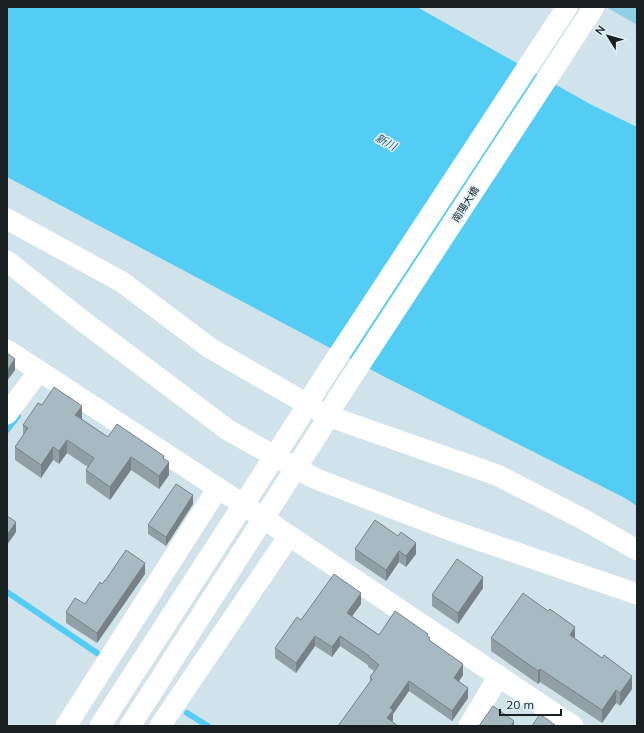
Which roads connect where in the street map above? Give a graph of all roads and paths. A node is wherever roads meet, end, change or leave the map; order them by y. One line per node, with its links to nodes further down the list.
1 (567, 7): 7 (street)
2 (594, 7): 9 (street, 南陽大橋)
3 (7, 219): 7 (street)
4 (7, 260): 13 (street)
5 (7, 350): 6 (street)
6 (39, 371): 8 (street); 10 (street)
7 (308, 403): 9 (street); 16 (street)
8 (7, 414)
9 (329, 415): 12 (street); 17 (street, 南陽大橋)
10 (218, 488): 11 (street); 15 (street)
11 (289, 536): 14 (street); 18 (street)
12 (637, 550)
13 (637, 594)
14 (499, 676): 19 (street); 20 (street)
15 (66, 726)
16 (100, 726)
17 (130, 726)
18 (160, 726)
19 (469, 726)
20 (573, 726)

